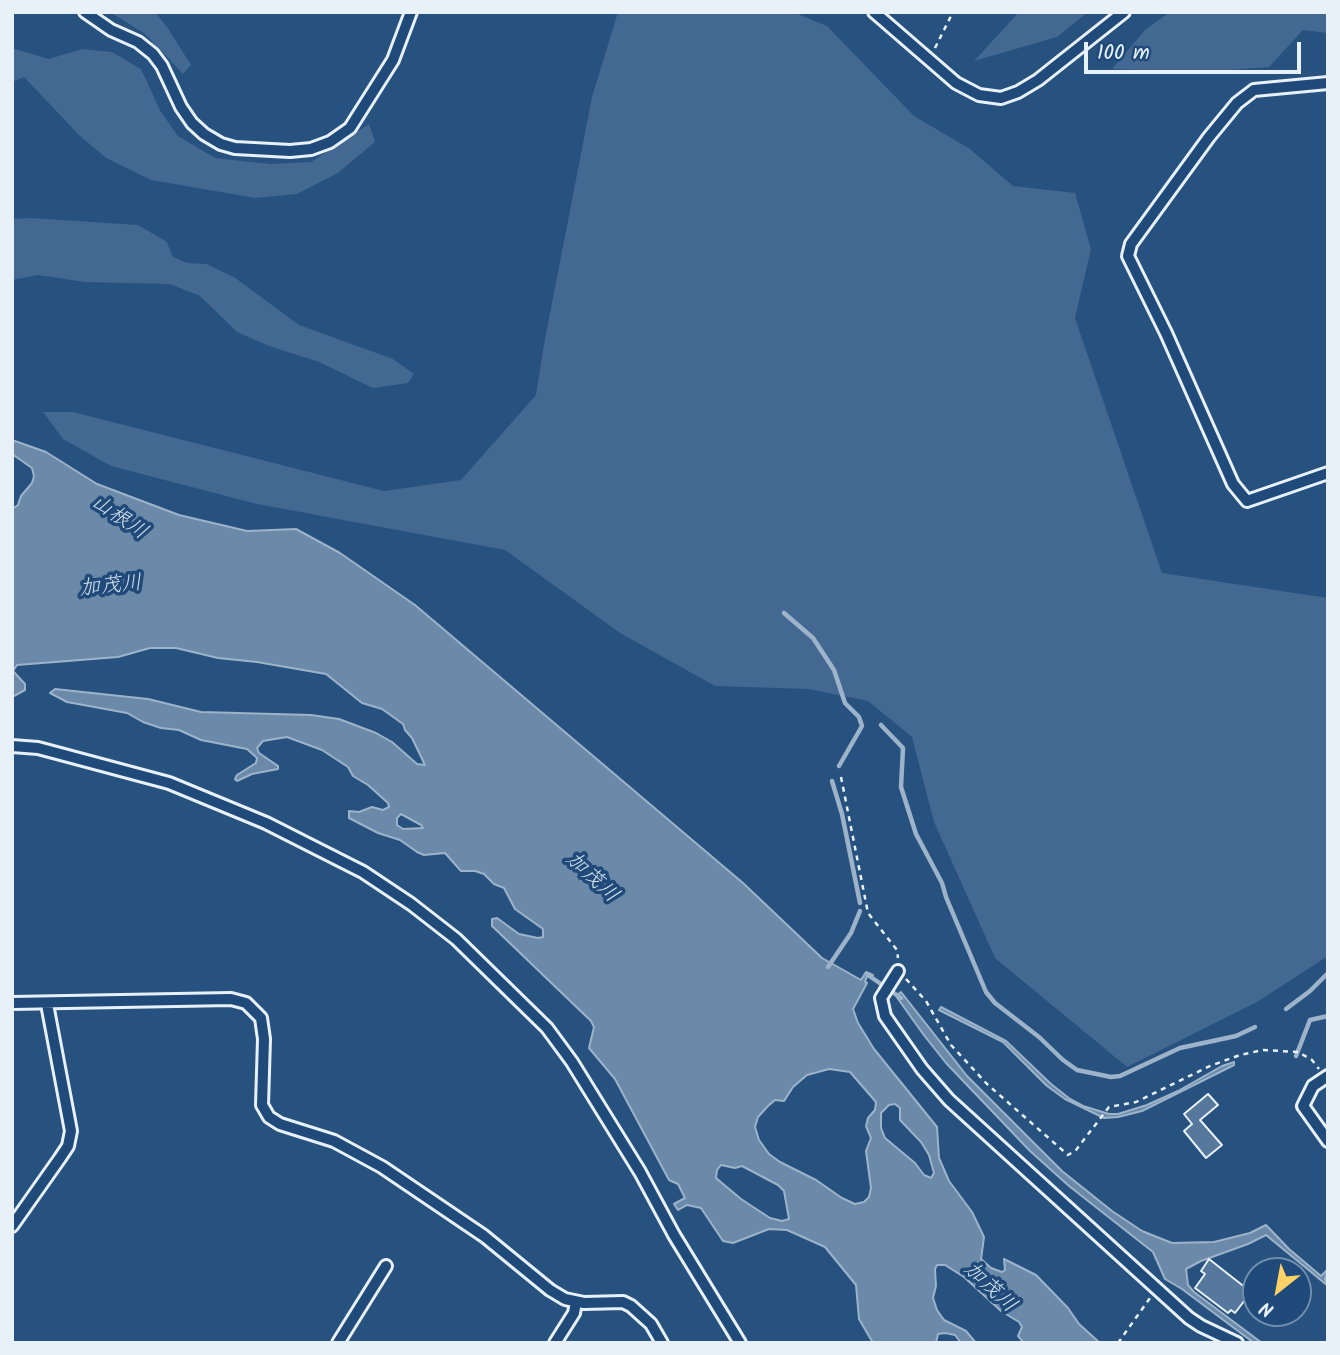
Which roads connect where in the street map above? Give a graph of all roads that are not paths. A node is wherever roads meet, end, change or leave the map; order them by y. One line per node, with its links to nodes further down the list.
1 (85, 12): 2 (street)
2 (411, 12)
3 (874, 12): 4 (street)
4 (1124, 12)
5 (1328, 83): 6 (street)
6 (1328, 473)
7 (12, 746): 20 (street)
8 (898, 971): 16 (street)
9 (12, 1003): 10 (street)
10 (47, 1004): 13 (street); 15 (street)
11 (1327, 1077): 12 (street)
12 (1328, 1142)
13 (12, 1226)
14 (386, 1266): 17 (street)
15 (576, 1302): 18 (street); 19 (street)
16 (1201, 1326): 21 (street); 22 (street)
17 (338, 1343)
18 (555, 1343)
19 (662, 1343)
20 (740, 1343)
21 (1218, 1343)
22 (1237, 1343)

